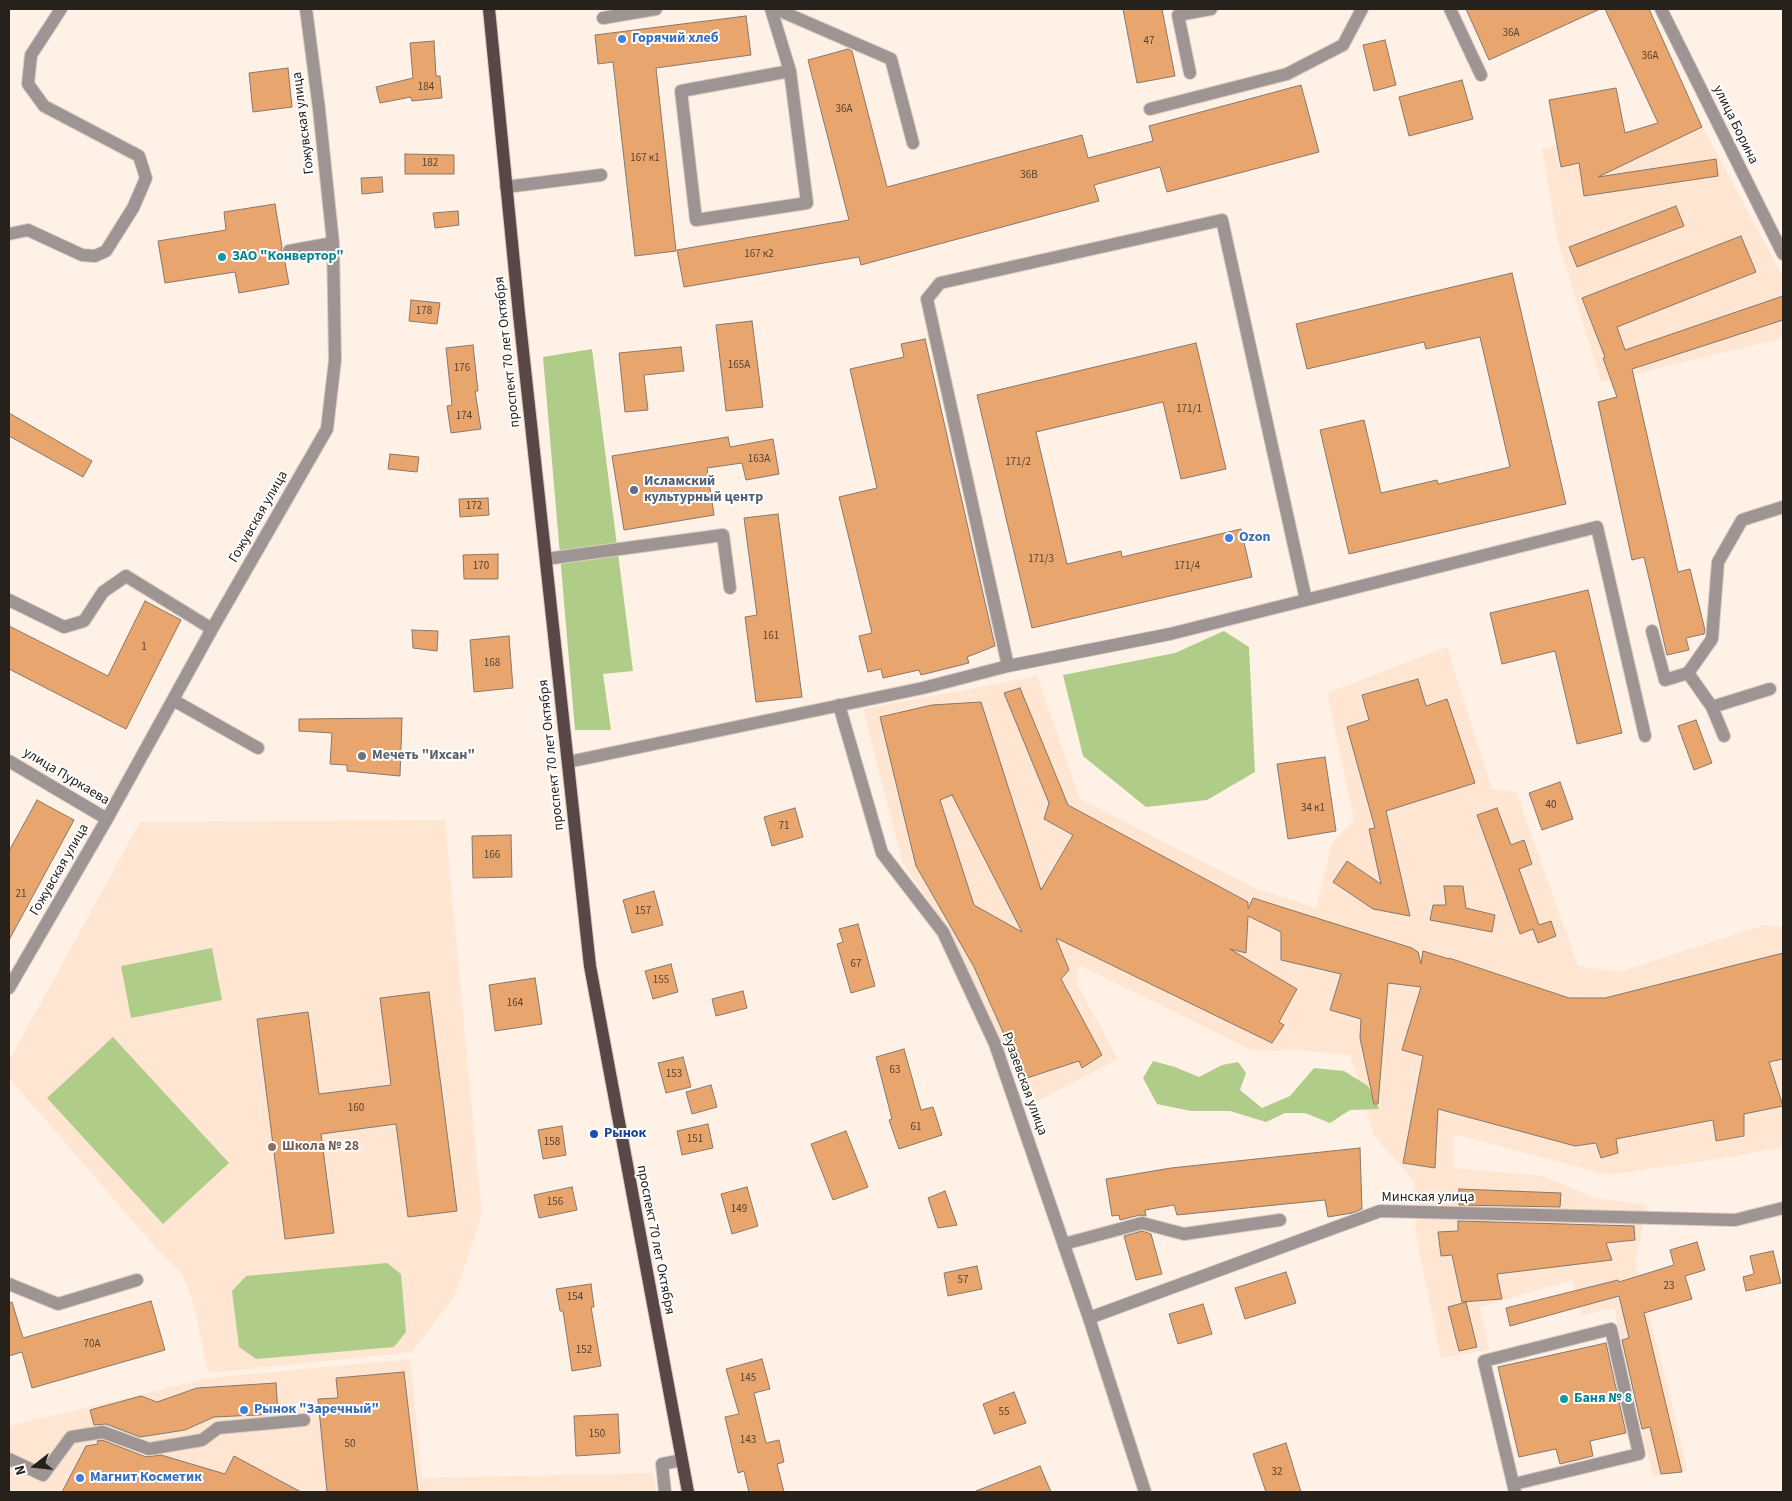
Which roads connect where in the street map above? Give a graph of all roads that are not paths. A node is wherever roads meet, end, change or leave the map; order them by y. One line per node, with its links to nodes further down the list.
1 (61, 9): 19 (street)
2 (306, 9): 20 (street, Гожувская улица)
3 (489, 9): 18 (main road, проспект 70 лет Октября)
4 (656, 9): 11 (street)
5 (771, 9): 12 (street)
6 (776, 9): 16 (street)
7 (1211, 9): 13 (street)
8 (1362, 9): 15 (street)
9 (1450, 9): 14 (street)
10 (1661, 9): 21 (street, улица Борина)
11 (603, 18)
12 (790, 71): 12 (street)
13 (1190, 73)
14 (1481, 75)
15 (1150, 108)
16 (913, 143)
17 (601, 175): 18 (street)
18 (506, 187): 24 (main road, проспект 70 лет Октября)
19 (9, 234)
20 (333, 244): 22 (street); 28 (street, Гожувская улица)
21 (1782, 248)
22 (289, 251)
23 (1783, 507): 31 (street)
24 (546, 559): 25 (street); 40 (main road, проспект 70 лет Октября)
25 (730, 588)
26 (9, 600): 28 (street)
27 (1306, 600): 30 (street); 30 (street); 36 (street)
28 (212, 629): 33 (street, Гожувская улица)
29 (1652, 631): 31 (street)
30 (1008, 666): 34 (street)
31 (1688, 673): 35 (street)
32 (1770, 689): 35 (street)
33 (173, 700): 38 (street); 42 (street, Гожувская улица)
34 (839, 705): 40 (street); 46 (street, Рузаевская улица)
35 (1712, 707): 37 (street)
36 (1646, 736)
37 (1724, 736)
38 (258, 748)
39 (11, 762): 41 (street); 42 (street, улица Пуркаева)
40 (568, 762): 52 (main road, проспект 70 лет Октября)
41 (9, 776)
42 (107, 819): 43 (street, Гожувская улица)
43 (9, 988)
44 (1783, 1208): 49 (street, Минская улица)
45 (1280, 1220): 46 (street)
46 (1064, 1244): 49 (street, Рузаевская улица)
47 (137, 1280): 48 (street)
48 (9, 1284)
49 (1089, 1318): 56 (street, Рузаевская улица)
50 (304, 1420): 51 (street)
51 (9, 1459)
52 (682, 1460): 54 (street); 55 (main road, проспект 70 лет Октября)
53 (1514, 1488): 53 (street)
54 (665, 1492)
55 (688, 1492)
56 (1145, 1492)

